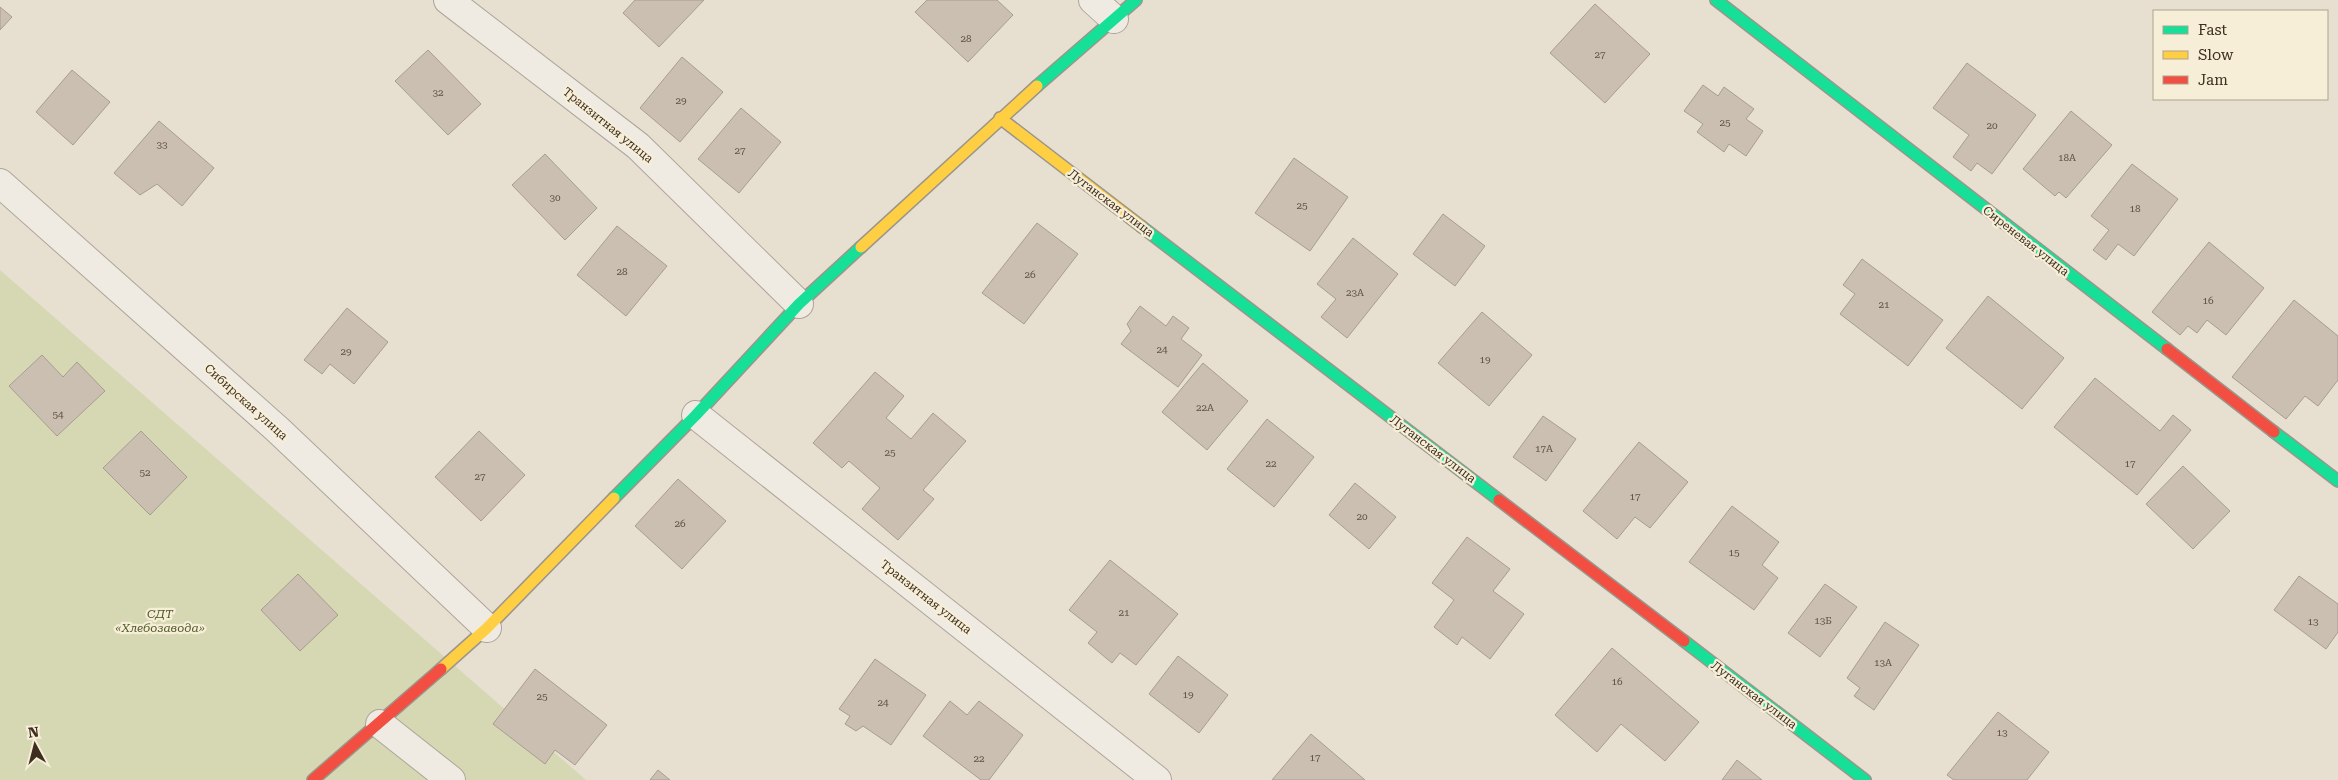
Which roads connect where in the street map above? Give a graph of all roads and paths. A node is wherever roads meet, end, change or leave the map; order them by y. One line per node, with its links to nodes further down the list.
1 (448, 0): 8 (street, Транзитная улица)
2 (1093, 0): 5 (street)
3 (1136, 0): 5 (street)
4 (1716, 0): 10 (street, Сиреневая улица)
5 (1114, 19): 6 (street)
6 (1000, 118): 8 (street); 16 (street, Луганская улица)
7 (0, 182): 11 (street, Сибирская улица)
8 (799, 304): 9 (street)
9 (696, 415): 11 (street); 15 (street, Транзитная улица)
10 (2338, 481)
11 (487, 628): 12 (street)
12 (380, 724): 13 (street); 14 (street)
13 (313, 780)
14 (451, 780)
15 (1157, 780)
16 (1865, 780)

